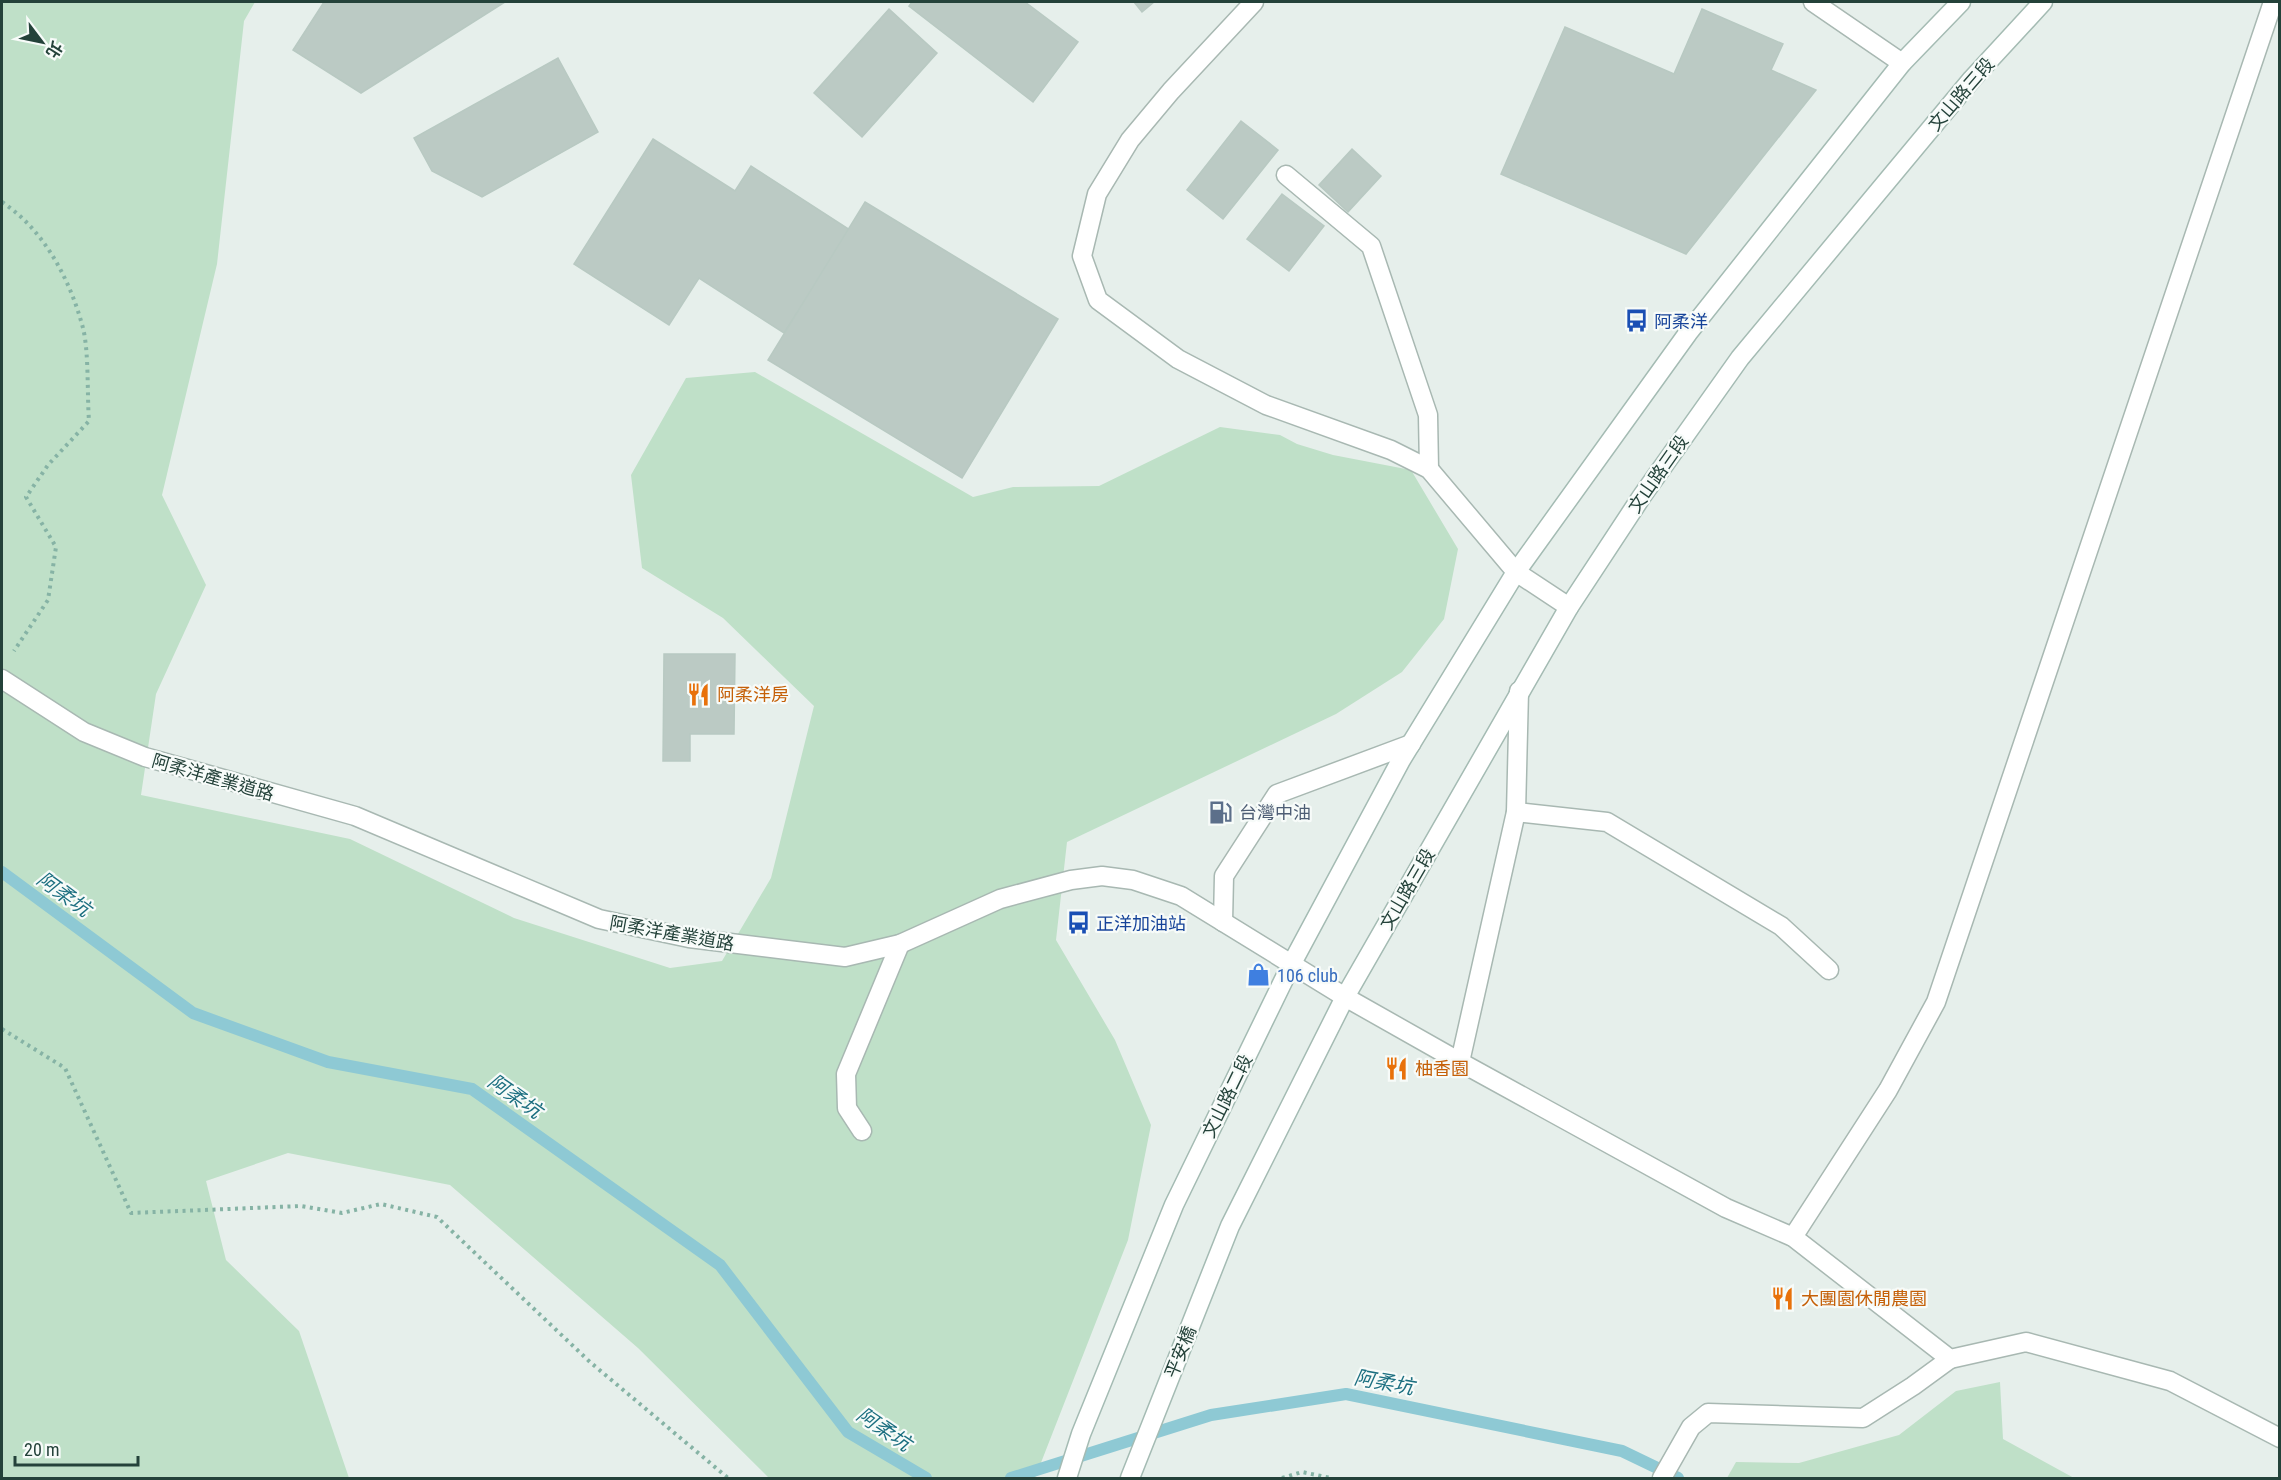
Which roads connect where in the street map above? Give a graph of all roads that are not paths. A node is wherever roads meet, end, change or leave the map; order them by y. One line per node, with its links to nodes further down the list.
1 (1254, 2): 8 (street)
2 (1813, 2): 6 (street)
3 (1961, 2): 6 (street)
4 (2043, 2): 10 (street, 文山路三段)
5 (2273, 2): 22 (street)
6 (1902, 63): 9 (street)
7 (1286, 175): 8 (street)
8 (1429, 469): 9 (street)
9 (1516, 572): 10 (street); 13 (street)
10 (1569, 607): 12 (street, 文山路三段)
11 (2, 680): 16 (street, 阿柔洋產業道路)
12 (1519, 692): 14 (street); 19 (street, 文山路三段)
13 (1411, 744): 15 (street); 17 (street)
14 (1516, 812): 18 (street); 20 (street)
15 (1223, 922): 16 (street, 阿柔洋產業道路); 17 (street, 阿柔洋產業道路)
16 (900, 944): 21 (street)
17 (1291, 965): 19 (street, 阿柔洋產業道路); 25 (street, 文山路二段)
18 (1829, 970)
19 (1345, 997): 20 (street, 阿柔洋產業道路); 26 (street, 平安橋)
20 (1460, 1062): 22 (street, 阿柔洋產業道路)
21 (862, 1131)
22 (1794, 1237): 23 (street, 阿柔洋產業道路)
23 (1950, 1359): 24 (street); 27 (street)
24 (2280, 1438)
25 (1067, 1479)
26 (1130, 1479)
27 (1662, 1479)

